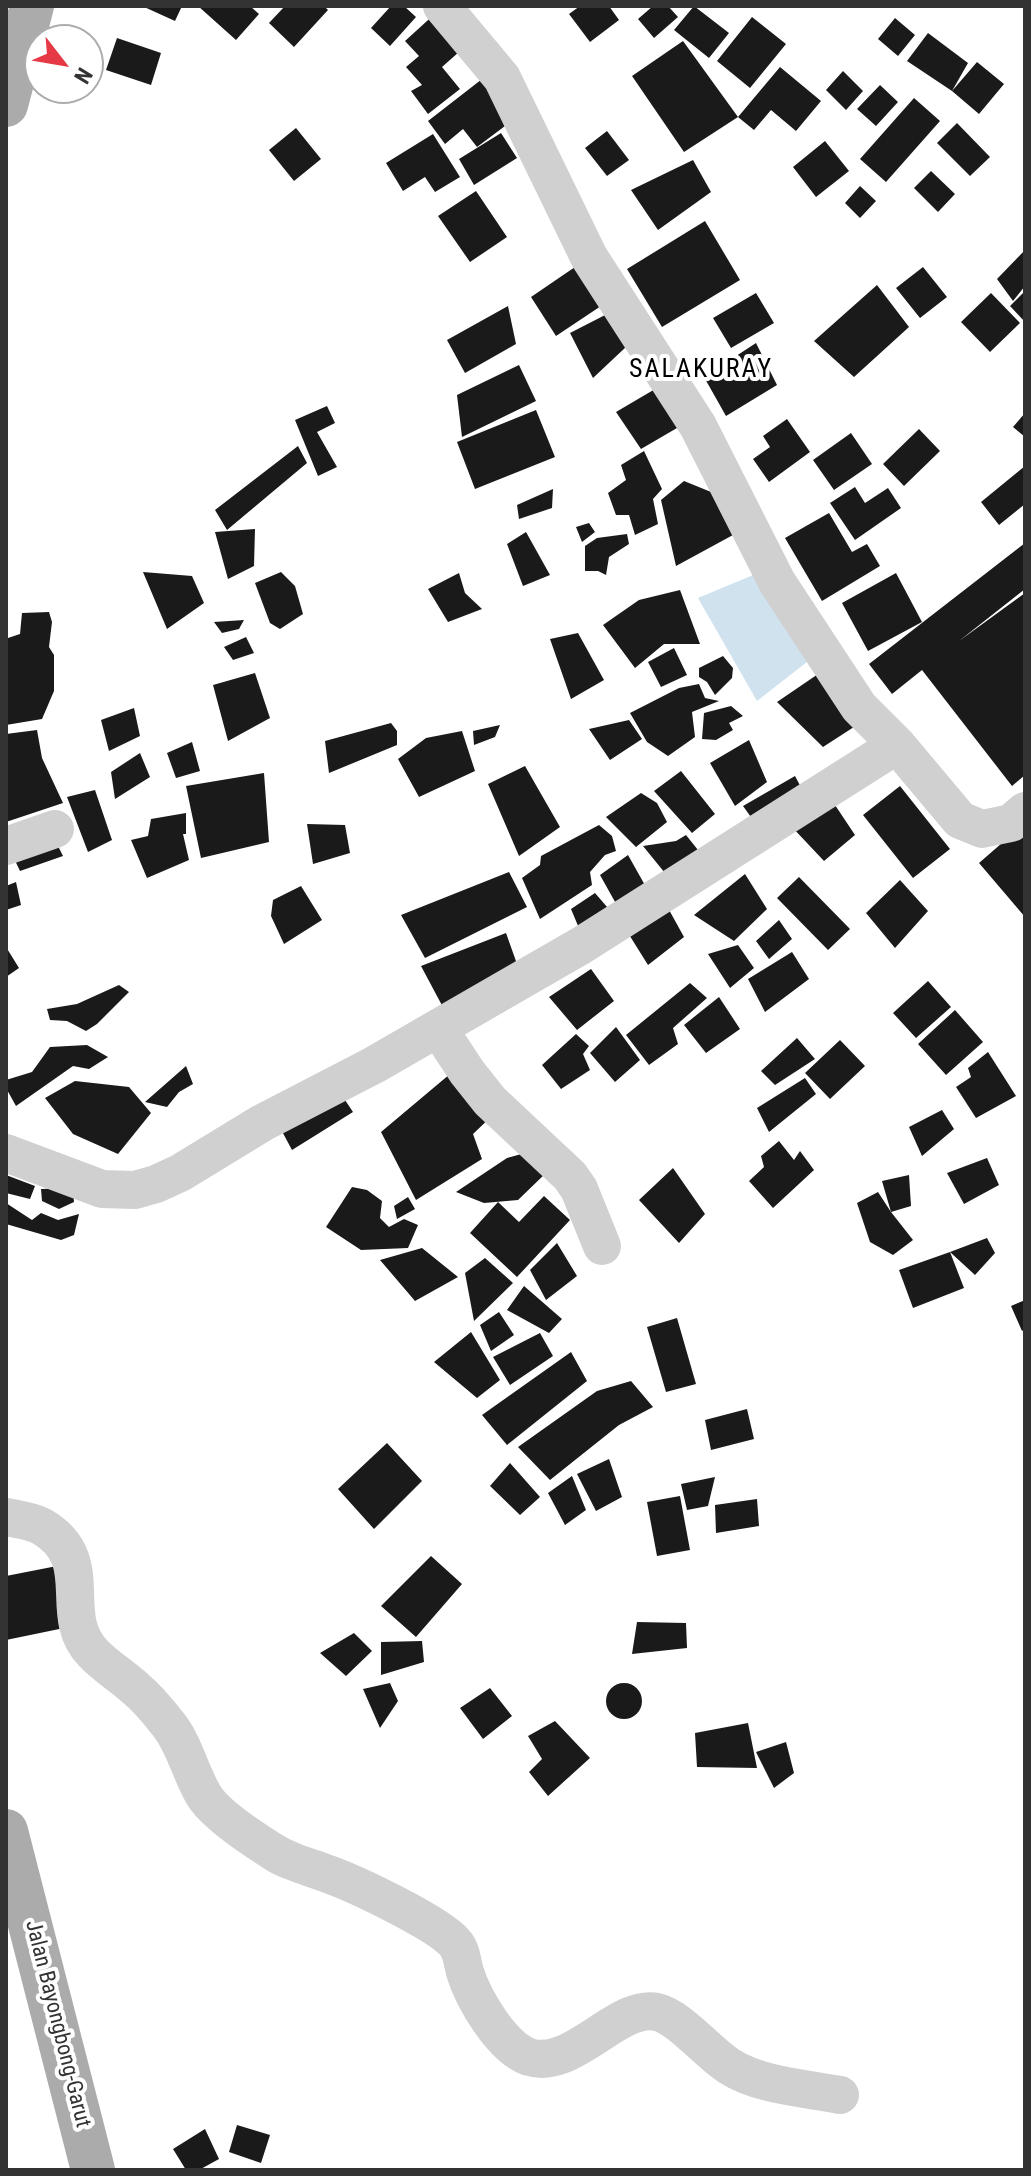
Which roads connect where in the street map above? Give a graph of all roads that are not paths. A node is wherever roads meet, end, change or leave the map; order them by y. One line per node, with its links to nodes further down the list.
1 (32, 6): 3 (main road)
2 (442, 6): 4 (street)
3 (6, 105)
4 (897, 745): 5 (street); 8 (street)
5 (1025, 811)
6 (55, 829): 7 (street)
7 (6, 846)
8 (438, 1028): 9 (street); 10 (street)
9 (6, 1153)
10 (602, 1246)
11 (6, 1517): 13 (street)
12 (6, 1831): 14 (main road, Jalan Bayongbong-Garut)
13 (840, 2095)
14 (93, 2170)

